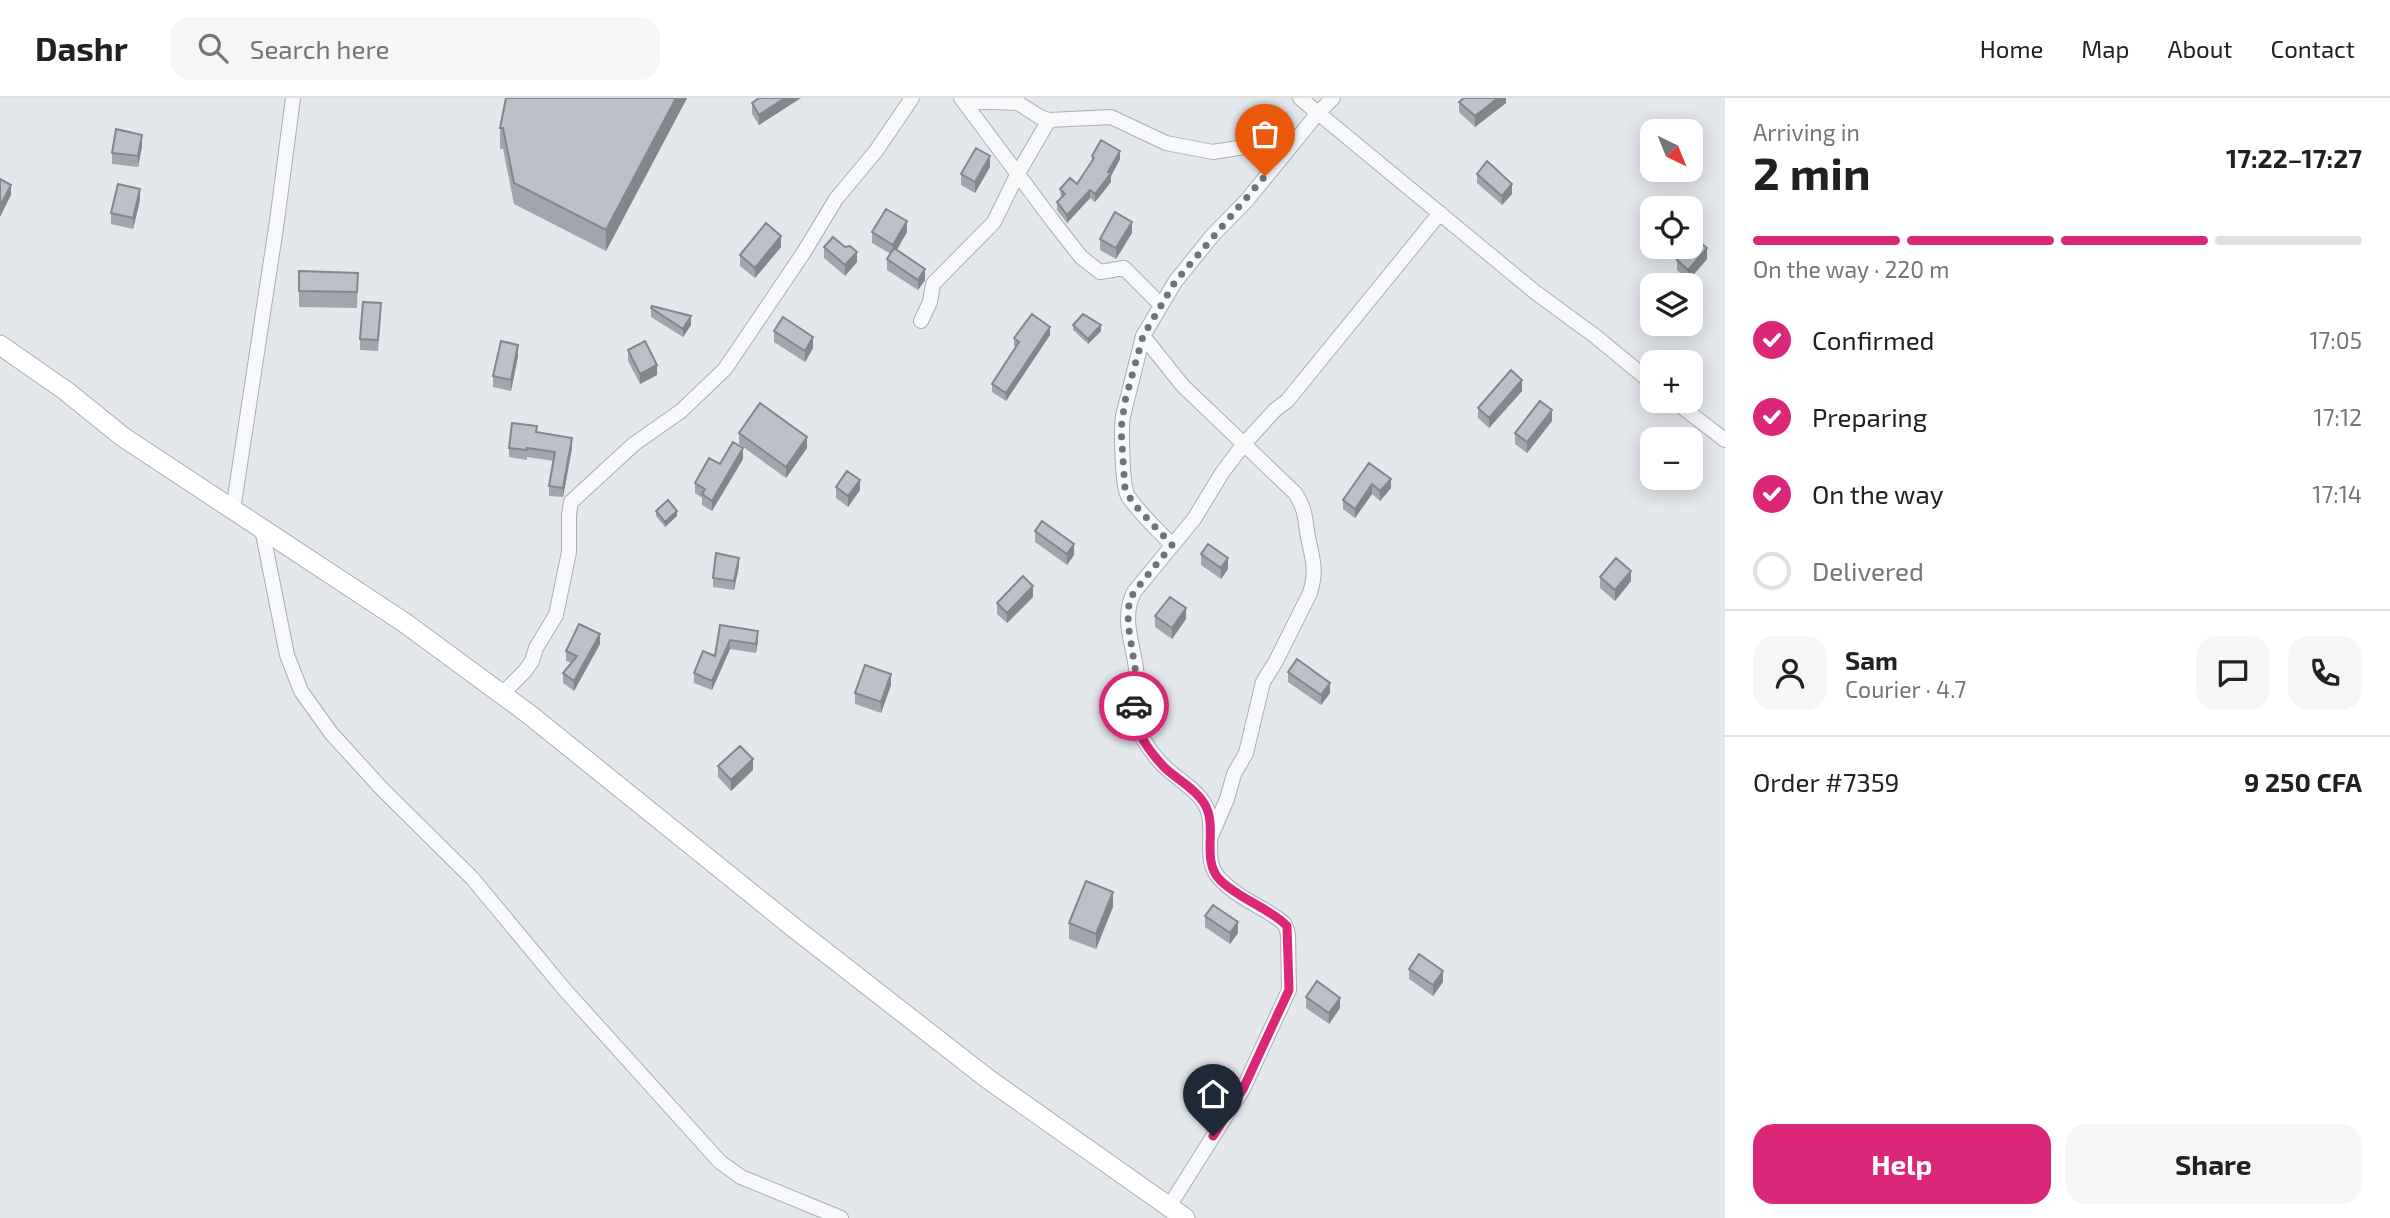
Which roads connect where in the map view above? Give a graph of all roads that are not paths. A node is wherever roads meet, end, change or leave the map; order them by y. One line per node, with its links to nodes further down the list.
1 (293, 98): 19 (street)
2 (912, 98): 22 (street)
3 (1300, 98): 6 (street)
4 (1333, 98): 6 (street)
5 (962, 99): 7 (street); 9 (street)
6 (1318, 113): 8 (street); 10 (street)
7 (1049, 120): 8 (street); 9 (street)
8 (1297, 138): 11 (street)
9 (1017, 175): 11 (street); 12 (street)
10 (1440, 213): 15 (street); 18 (street)
11 (1161, 305): 13 (street)
12 (921, 321)
13 (1143, 336): 18 (street); 21 (street)
14 (0, 345): 19 (main road)
15 (1640, 373)
16 (1690, 413): 17 (street)
17 (1725, 440)
18 (1243, 445): 21 (street); 23 (street)
19 (233, 510): 20 (main road)
20 (262, 529): 22 (main road); 25 (street)
21 (1172, 545): 23 (street)
22 (502, 694): 24 (main road)
23 (1212, 835): 24 (street)
24 (1176, 1213)
25 (841, 1218)

